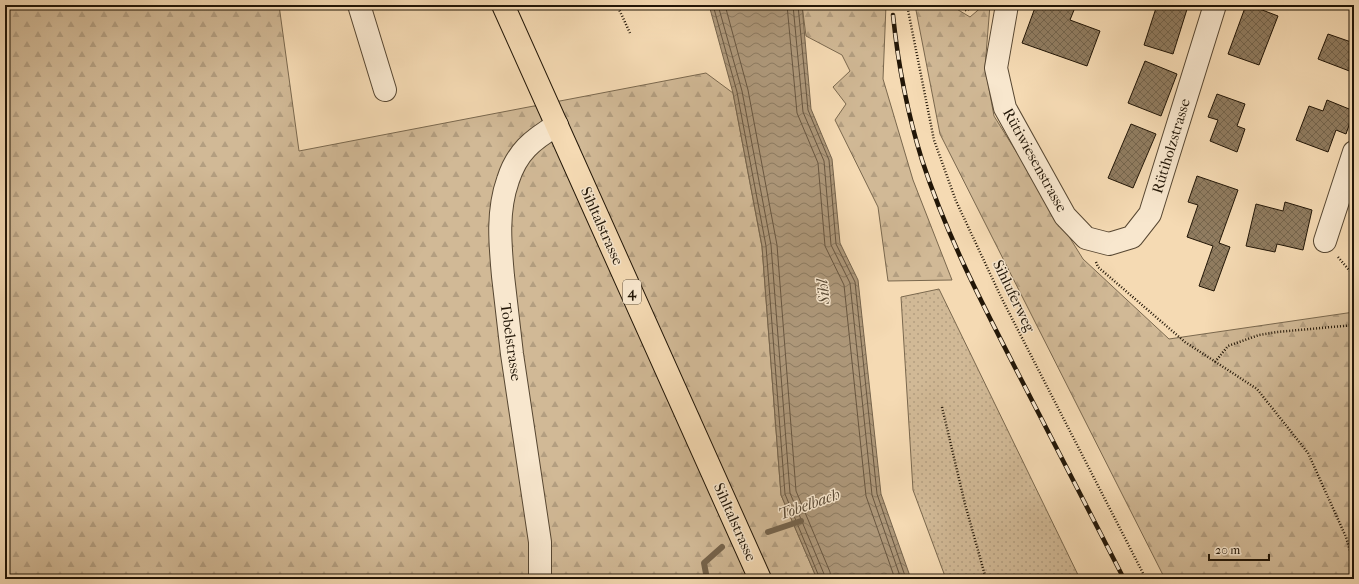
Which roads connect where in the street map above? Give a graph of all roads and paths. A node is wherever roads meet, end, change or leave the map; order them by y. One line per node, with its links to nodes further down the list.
1 (360, 5): 10 (street)
2 (503, 5): 11 (main road, Sihltalstrasse / 4)
3 (617, 5): 9 (path)
4 (907, 5): 23 (path, Sihluferweg)
5 (958, 5): 6 (path)
6 (971, 5)
7 (1007, 5): 13 (street, Rütiwiesenstrasse)
8 (1215, 5): 13 (street, Rütiholzstrasse)
9 (630, 33)
10 (385, 90)
11 (557, 125): 20 (street, Tobelstrasse); 21 (main road, Sihltalstrasse / 4)
12 (1354, 152): 14 (street)
13 (1086, 238): 17 (path)
14 (1325, 241): 15 (path)
15 (1354, 276)
16 (1354, 325): 17 (path)
17 (1215, 362): 19 (path)
18 (942, 407): 22 (path)
19 (1354, 564)
20 (540, 579)
21 (760, 579)
22 (986, 579)
23 (1146, 579)

